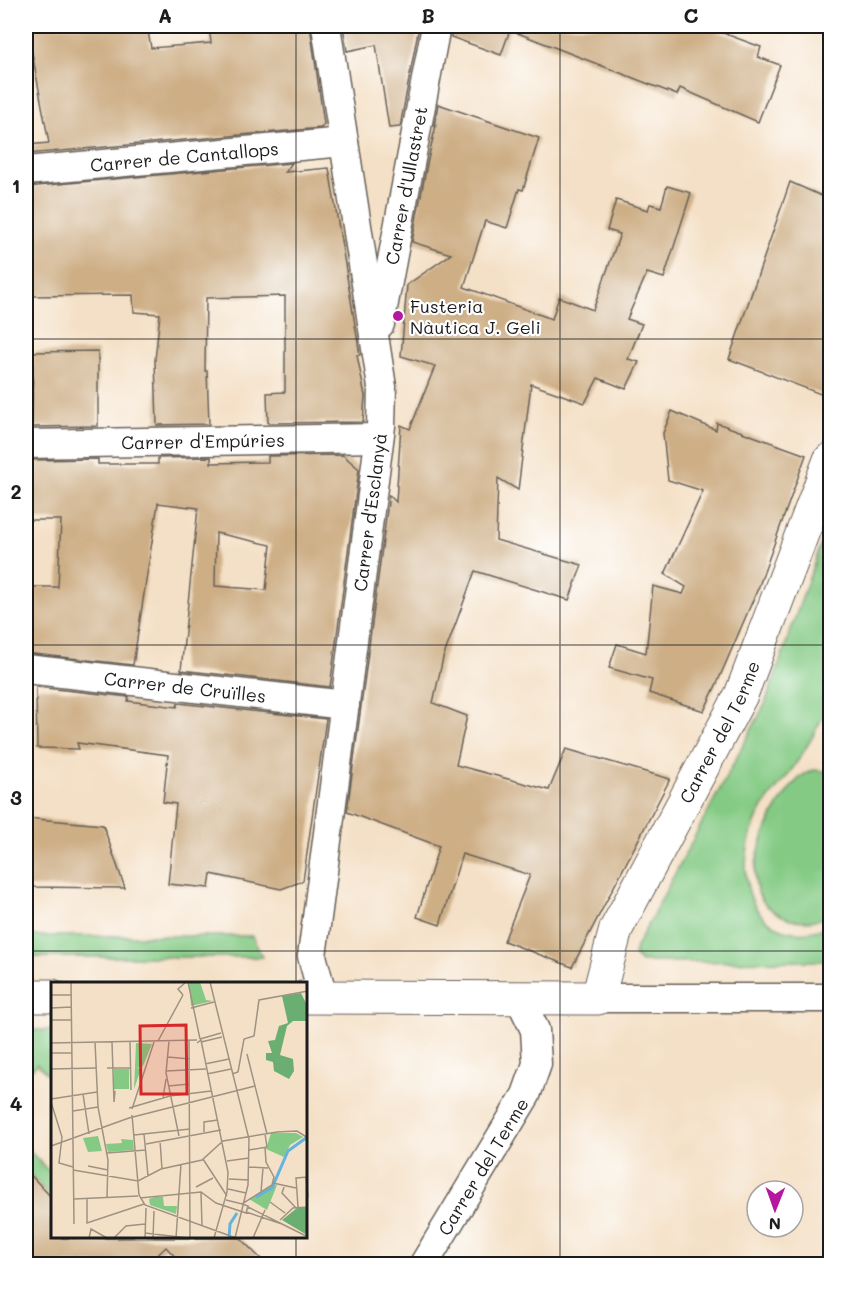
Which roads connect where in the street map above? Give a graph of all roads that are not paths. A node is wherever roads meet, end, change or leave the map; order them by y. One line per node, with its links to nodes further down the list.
1 (326, 26): 3 (street, Carrer d'Esclanyà)
2 (436, 26): 5 (street, Carrer d'Ullastret)
3 (344, 142): 4 (street, Carrer de Cantallops); 5 (street, Carrer d'Esclanyà)
4 (26, 171)
5 (376, 345): 6 (street, Carrer d'Esclanyà)
6 (380, 438): 7 (street, Carrer d'Empúries); 10 (street, Carrer d'Esclanyà)
7 (26, 444)
8 (831, 459): 15 (street, Carrer del Terme)
9 (26, 669): 10 (street, Carrer de Cruïlles)
10 (345, 705): 13 (street, Carrer d'Esclanyà)
11 (26, 996): 12 (street)
12 (51, 996)
13 (314, 997): 14 (street)
14 (519, 997): 15 (street); 17 (street, Carrer del Terme)
15 (598, 998): 16 (street)
16 (831, 998)
17 (424, 1264)

